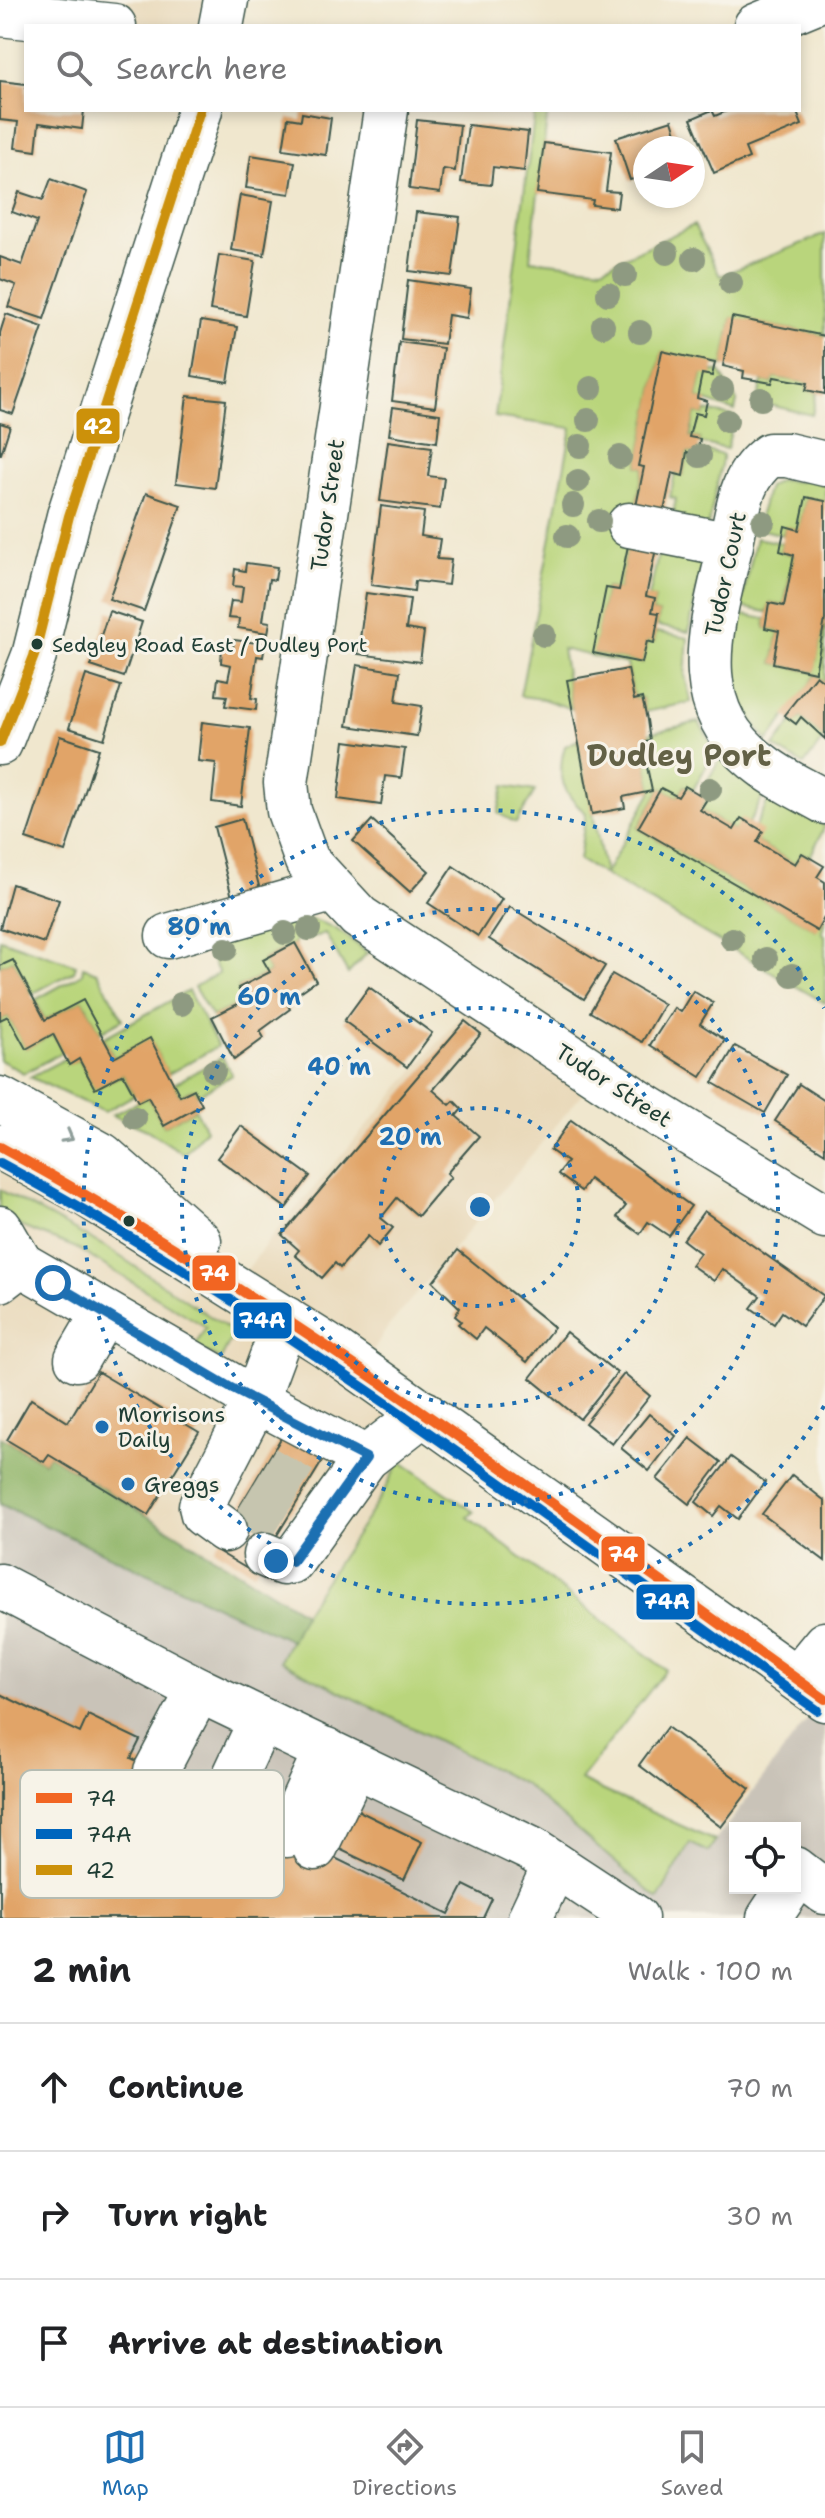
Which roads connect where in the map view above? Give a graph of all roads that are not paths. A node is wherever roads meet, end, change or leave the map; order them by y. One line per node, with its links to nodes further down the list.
1 (226, 0): 6 (main road)
2 (819, 0): 4 (main road)
3 (0, 14): 5 (main road)
4 (767, 22)
5 (95, 24)
6 (221, 24)
7 (199, 112): 12 (main road)
8 (386, 112): 16 (main road, Tudor Street)
9 (825, 464): 11 (main road, Tudor Court)
10 (629, 525): 11 (main road)
11 (731, 545): 15 (main road, Tudor Court)
12 (60, 546): 13 (main road); 14 (main road)
13 (0, 680)
14 (0, 743)
15 (825, 802)
16 (331, 890): 17 (main road); 20 (main road, Tudor Street)
17 (168, 936)
18 (0, 1099): 23 (main road, one-way to 23)
19 (0, 1147): 23 (main road)
20 (825, 1216)
21 (7, 1257): 22 (main road)
22 (104, 1313): 24 (main road); 25 (main road)
23 (286, 1319): 25 (main road); 26 (main road)
24 (77, 1359)
25 (256, 1400): 27 (main road); 28 (main road)
26 (424, 1413): 27 (main road); 32 (main road)
27 (366, 1458): 29 (main road)
28 (235, 1487)
29 (285, 1541)
30 (0, 1586): 33 (main road)
31 (825, 1644): 32 (main road)
32 (811, 1688)
33 (199, 1690): 34 (main road); 36 (main road)
34 (261, 1720): 35 (main road); 37 (main road)
35 (340, 1758): 38 (main road); 39 (main road)
36 (157, 1770)
37 (238, 1770)
38 (319, 1832)
39 (555, 1865): 41 (main road); 42 (main road)
40 (789, 1894): 43 (main road)
41 (530, 1918)
42 (636, 1918)
43 (769, 1918)

